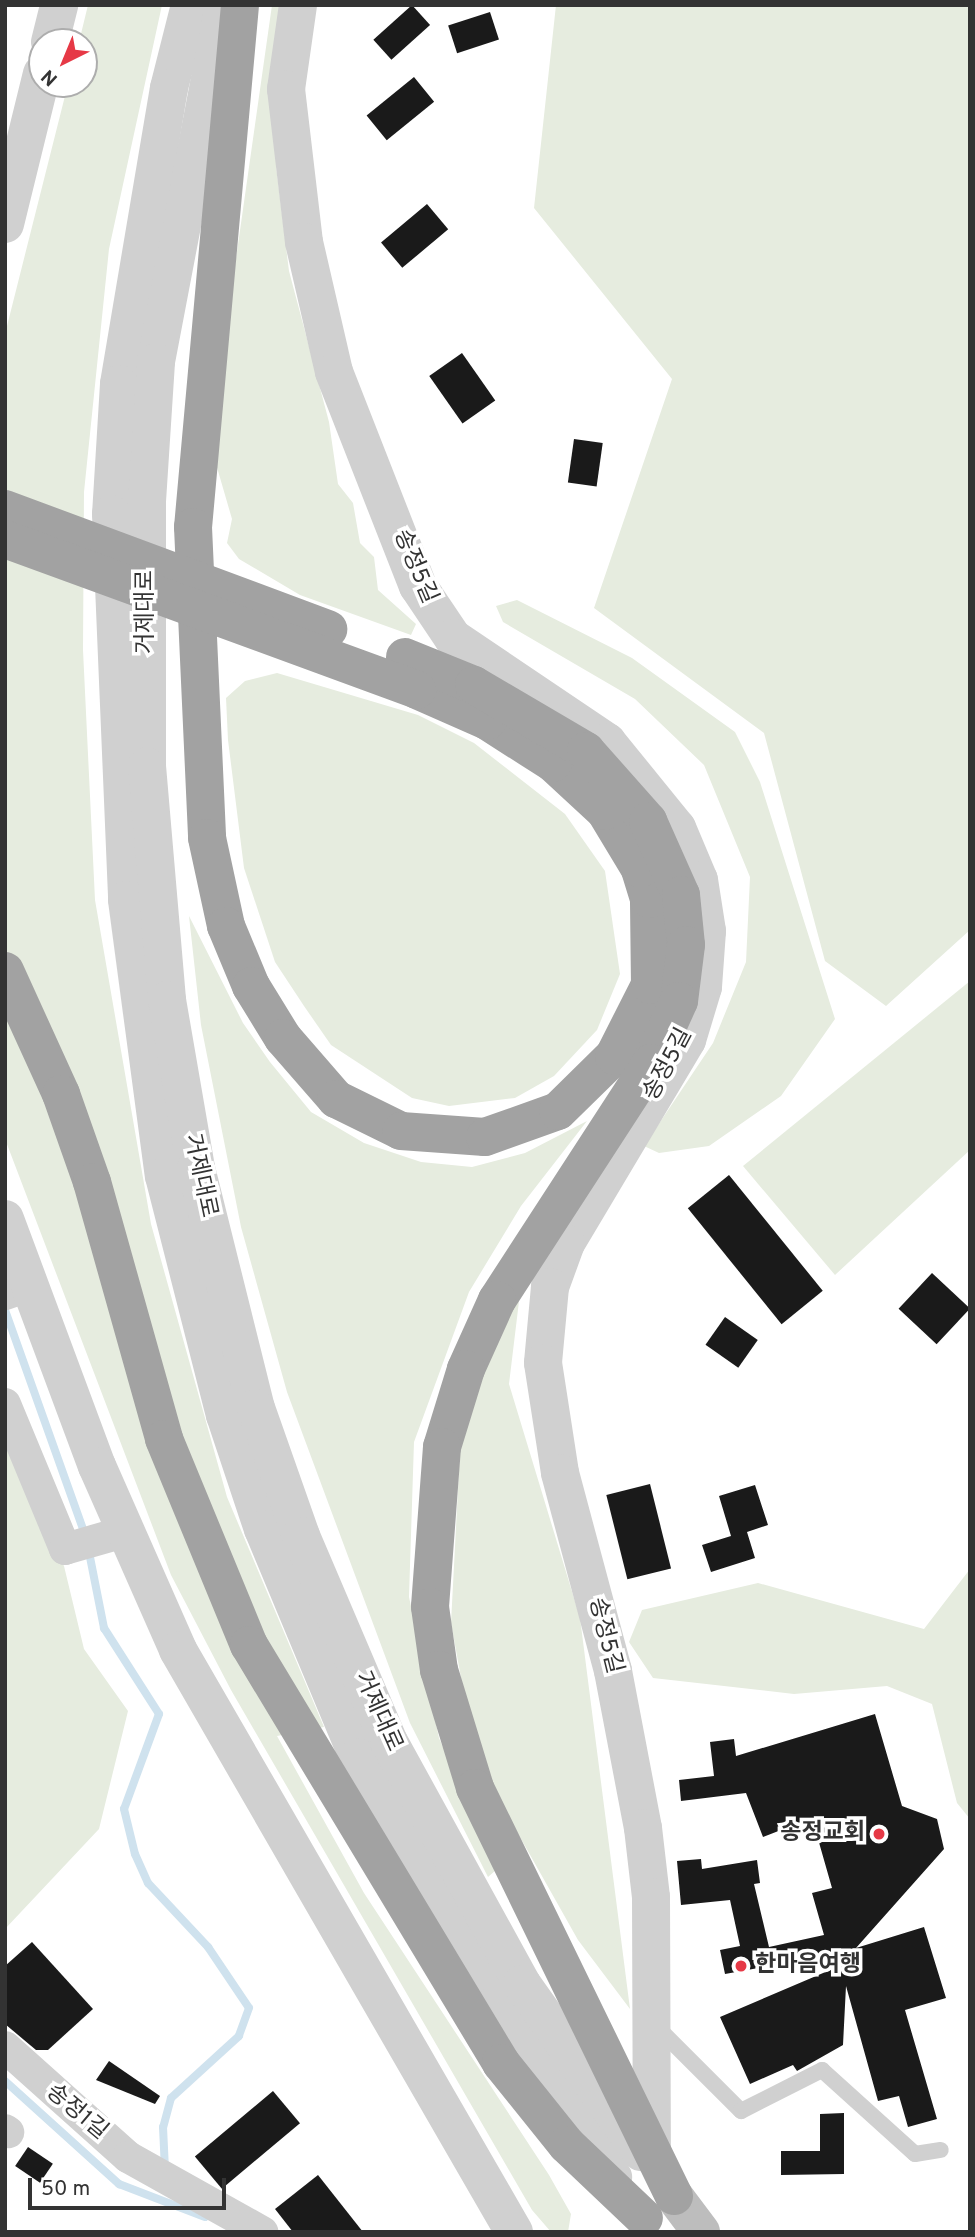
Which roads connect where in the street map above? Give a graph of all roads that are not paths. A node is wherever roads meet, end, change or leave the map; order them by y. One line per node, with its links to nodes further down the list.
1 (58, 5): 6 (street)
2 (190, 5): 21 (street, 거제대로)
3 (225, 5): 21 (street, 거제대로)
4 (240, 5): 11 (highway)
5 (298, 5): 17 (street, 송정5길)
6 (53, 28)
7 (36, 98): 8 (street)
8 (5, 224)
9 (5, 509): 11 (highway, bridge)
10 (5, 539): 11 (highway, bridge)
11 (411, 674): 20 (highway)
12 (5, 971): 21 (highway)
13 (5, 1219): 14 (street)
14 (18, 1289): 16 (street)
15 (5, 1404): 16 (street)
16 (124, 1532): 23 (street)
17 (652, 2021): 19 (lane); 20 (street, 송정5길)
18 (5, 2047): 22 (street, 송정1길)
19 (941, 2150)
20 (652, 2152): 21 (highway)
21 (650, 2219): 24 (main road, 거제대로)
22 (262, 2232)
23 (514, 2232)
24 (701, 2232)

